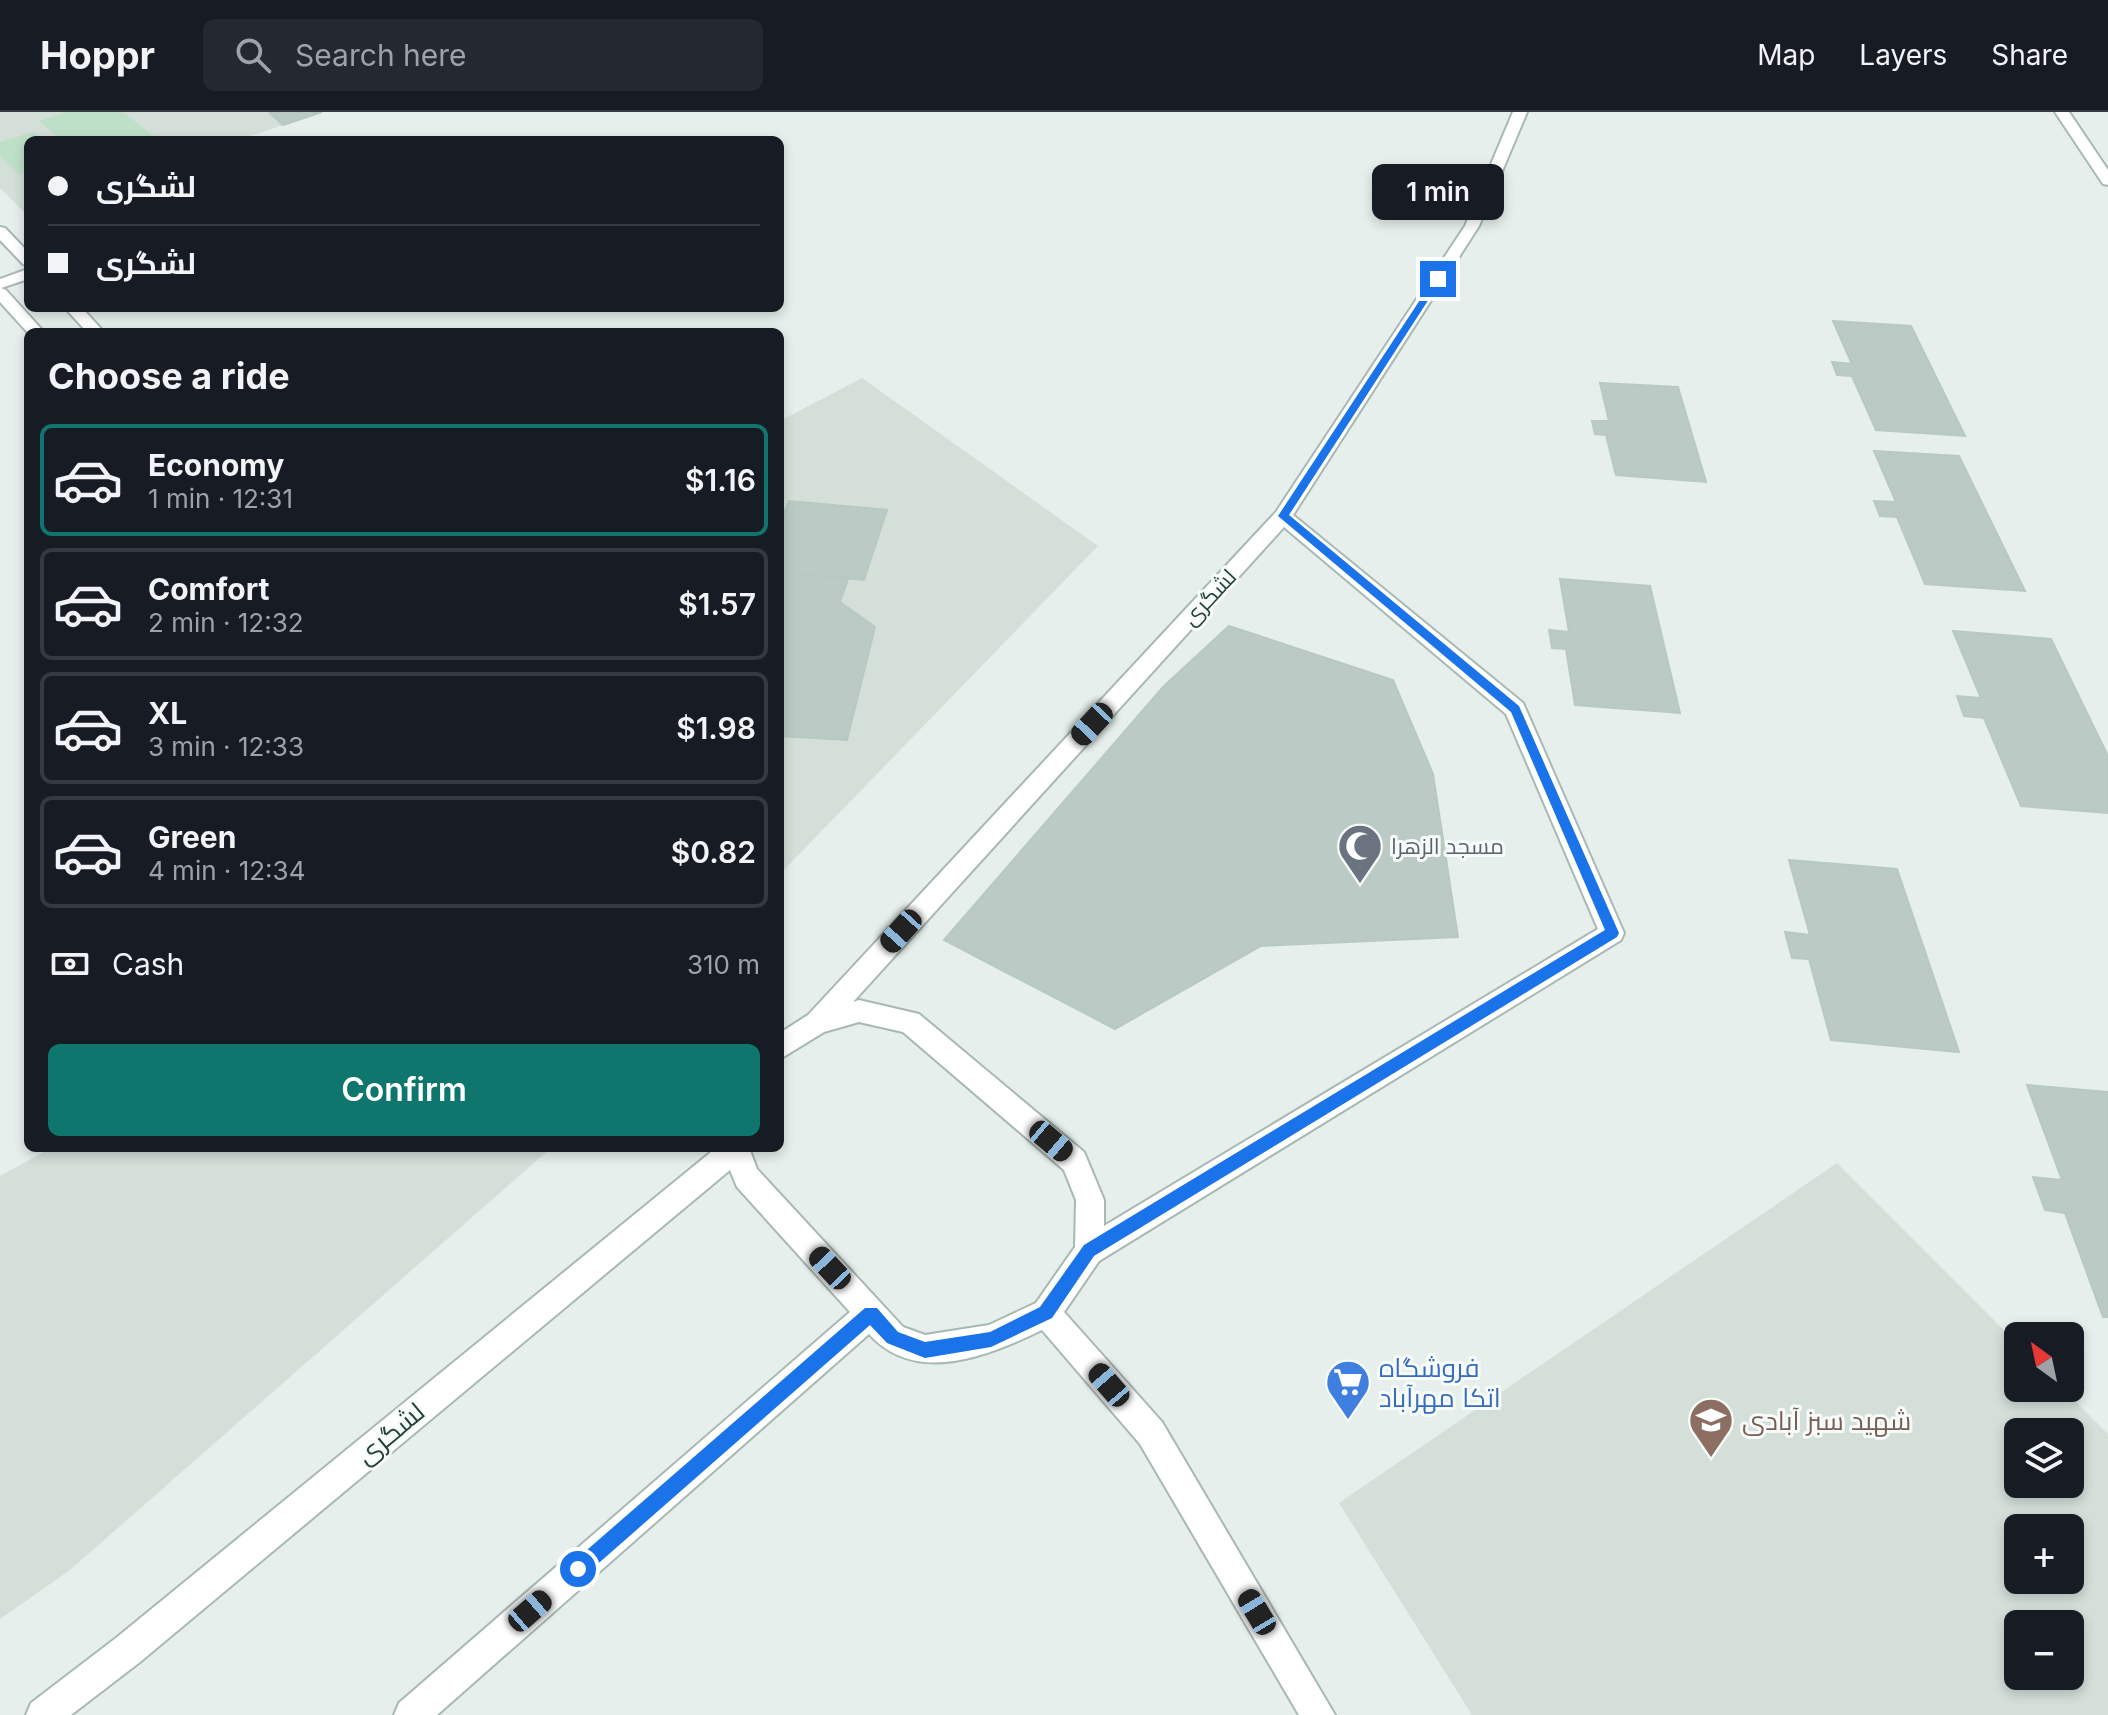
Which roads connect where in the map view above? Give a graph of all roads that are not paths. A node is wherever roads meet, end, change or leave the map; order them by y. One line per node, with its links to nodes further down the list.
1 (1520, 112): 12 (lane, لشگری)
2 (2062, 112): 3 (lane)
3 (2108, 181)
4 (0, 231): 5 (lane)
5 (24, 257)
6 (24, 275): 7 (lane)
7 (0, 284)
8 (0, 293): 10 (lane)
9 (77, 312): 11 (lane)
10 (32, 328)
11 (92, 328)
12 (1283, 516): 13 (lane, لشگری); 17 (lane)
13 (817, 1023): 14 (lane); 17 (lane)
14 (784, 1043)
15 (730, 1152): 20 (lane, لشگری)
16 (737, 1152): 18 (lane)
17 (1089, 1251): 19 (lane)
18 (871, 1313): 19 (lane); 21 (lane)
19 (1046, 1313): 22 (lane)
20 (43, 1715)
21 (411, 1715)
22 (1318, 1715)

